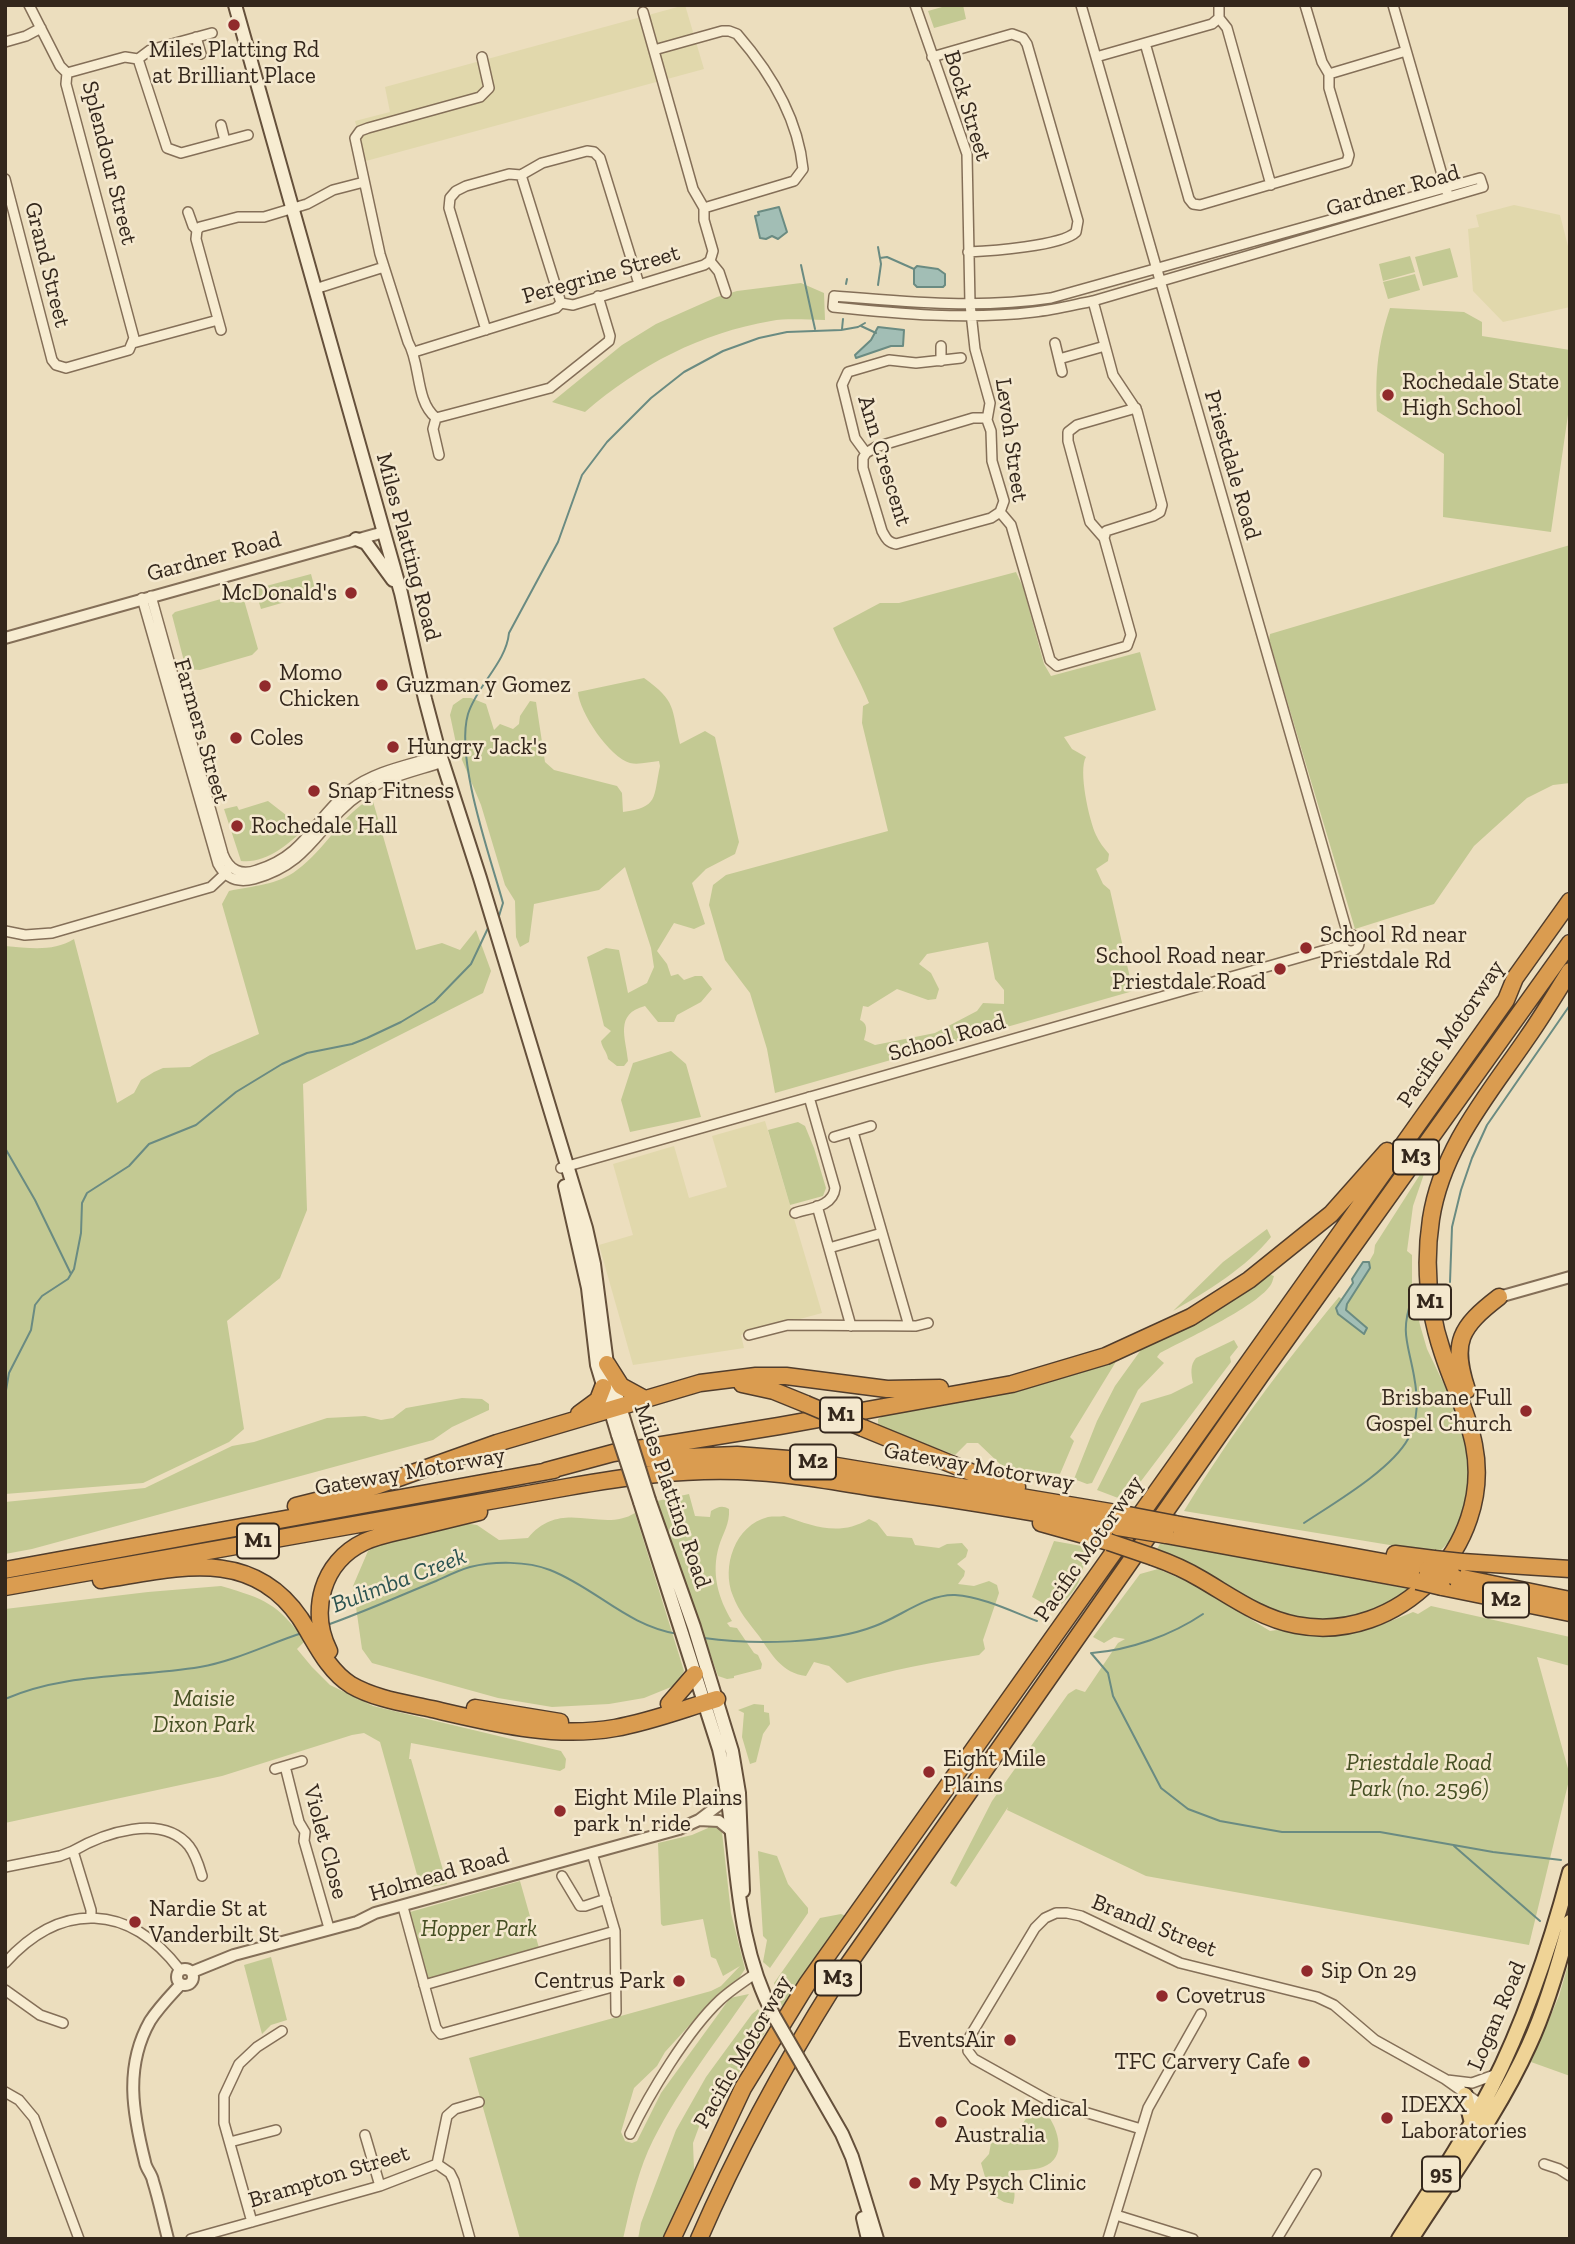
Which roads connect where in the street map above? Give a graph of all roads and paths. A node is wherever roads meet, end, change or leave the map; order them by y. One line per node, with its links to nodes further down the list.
1 (29, 5): 10 (street, Splendour Street)
2 (235, 5): 33 (main road, Miles Platting Road)
3 (915, 5): 19 (street, Bock Street)
4 (1081, 5): 20 (street, Priestdale Road)
5 (1219, 5): 9 (street)
6 (1306, 5): 23 (street)
7 (1393, 5): 16 (street)
8 (643, 12): 15 (street, Peregrine Street)
9 (1219, 18): 14 (street); 30 (street)
10 (41, 28): 13 (street); 22 (street, Splendour Street)
11 (212, 33): 12 (street)
12 (196, 37): 17 (street); 21 (street)
13 (5, 42)
14 (1145, 43): 20 (street); 30 (street)
15 (654, 50): 32 (street, Peregrine Street); 32 (street)
16 (1406, 51): 23 (street); 31 (street)
17 (201, 54)
18 (482, 57): 29 (street)
19 (932, 57): 36 (street, Bock Street); 36 (street)
20 (1096, 57): 39 (street, Priestdale Road)
21 (138, 59): 22 (street); 26 (street)
22 (67, 73): 50 (street, Splendour Street)
23 (1329, 74): 30 (street)
24 (221, 125): 26 (street)
25 (248, 135): 26 (street)
26 (225, 141)
27 (521, 175): 41 (street); 46 (street); 49 (street)
28 (5, 179): 50 (street, Grand Street)
29 (364, 182): 33 (street); 38 (street)
30 (1271, 185)
31 (1447, 192): 39 (street, Gardner Road); 40 (street, Gardner Road)
32 (704, 208): 37 (street, Peregrine Street)
33 (292, 209): 35 (street); 42 (main road, Miles Platting Road)
34 (188, 212): 35 (street)
35 (197, 230): 50 (street)
36 (968, 252): 47 (street, Bock Street)
37 (710, 261): 41 (street, Peregrine Street); 43 (street)
38 (384, 267): 42 (street); 54 (street)
39 (1156, 268): 40 (street, Priestdale Road); 47 (street, Gardner Road)
40 (1160, 281): 45 (street, Gardner Road); 77 (street, Priestdale Road)
41 (639, 284): 44 (street, Peregrine Street)
42 (315, 289): 65 (main road, Miles Platting Road)
43 (726, 293)
44 (598, 296): 46 (street, Peregrine Street); 60 (street)
45 (1093, 301): 48 (street, Gardner Road); 53 (street)
46 (561, 303): 49 (street, Peregrine Street)
47 (970, 304): 48 (street, Levoh Street); 48 (street, Gardner Road)
48 (972, 316): 61 (street, Levoh Street)
49 (486, 330): 54 (street, Peregrine Street)
50 (134, 341)
51 (1055, 344): 56 (street)
52 (941, 346): 57 (street)
53 (1105, 346): 56 (street); 59 (street)
54 (414, 352): 60 (street)
55 (961, 358): 57 (street, Ann Crescent)
56 (1059, 359): 58 (street)
57 (941, 361): 62 (street, Ann Crescent)
58 (1062, 372)
59 (1136, 408): 66 (street); 66 (street)
60 (436, 418): 63 (street)
61 (987, 418): 62 (street); 64 (street, Levoh Street)
62 (866, 453): 64 (street, Ann Crescent)
63 (439, 455)
64 (1000, 512): 66 (street, Levoh Street)
65 (384, 532): 67 (street, Gardner Road); 68 (main road, Miles Platting Road)
66 (1104, 538)
67 (356, 539): 68 (main road); 69 (street, Gardner Road)
68 (401, 593): 73 (main road, Miles Platting Road)
69 (147, 597): 70 (street, Gardner Road); 74 (street, Farmers Street)
70 (54, 622): 71 (street, Gardner Road); 72 (street, Gardner Road)
71 (5, 630)
72 (5, 638)
73 (442, 759): 74 (street); 86 (main road, Miles Platting Road)
74 (228, 871): 76 (street)
75 (1570, 901): 81 (highway, Pacific Motorway / M1)
76 (5, 931)
77 (1348, 935): 79 (street); 79 (street)
78 (1570, 943): 181 (highway, Pacific Motorway / M3)
79 (1343, 945): 82 (street, School Road)
80 (1570, 971): 112 (highway, M1)
81 (1515, 978): 98 (highway, M1); 180 (highway, Pacific Motorway / M3)
82 (808, 1097): 86 (street, School Road); 87 (street)
83 (871, 1126): 84 (street)
84 (853, 1132): 85 (street); 89 (street)
85 (834, 1137)
86 (564, 1166): 97 (main road, Miles Platting Road); 100 (main road, Miles Platting Road)
87 (817, 1206): 88 (street); 90 (street)
88 (795, 1213)
89 (882, 1233): 90 (street); 95 (street)
90 (829, 1248): 94 (street)
91 (1570, 1277): 92 (street)
92 (1499, 1297): 112 (highway)
93 (928, 1323): 95 (street)
94 (851, 1325): 95 (street); 96 (street)
95 (909, 1326)
96 (749, 1335)
97 (607, 1364): 101 (highway); 102 (main road, Miles Platting Road)
98 (1083, 1364): 99 (highway); 104 (highway, M1)
99 (716, 1380): 101 (highway); 108 (highway, bridge)
100 (603, 1387): 102 (main road, Miles Platting Road); 103 (highway)
101 (643, 1398): 102 (highway)
102 (614, 1407): 103 (highway); 107 (main road, Miles Platting Road, bridge)
103 (568, 1421): 110 (highway)
104 (545, 1471): 108 (highway, Gateway Motorway / M2); 110 (highway, Gateway Motorway / M1)
105 (923, 1495): 106 (highway, Gateway Motorway / M1); 109 (highway, Gateway Motorway / M2); 112 (highway, M1, bridge)
106 (512, 1496): 117 (highway, Gateway Motorway / M1); 121 (highway)
107 (645, 1501): 122 (main road, Miles Platting Road); 123 (main road, Miles Platting Road)
108 (1079, 1507): 109 (highway, Gateway Motorway / M2)
109 (1123, 1521): 111 (highway, Gateway Motorway / M2, bridge)
110 (259, 1522): 114 (highway, Gateway Motorway / M1)
111 (1171, 1529): 115 (highway, Gateway Motorway / M2); 115 (highway, Gateway Motorway / M2)
112 (1461, 1538)
113 (1570, 1569): 116 (highway)
114 (5, 1570)
115 (1426, 1570): 116 (highway, Gateway Motorway / M2, bridge)
116 (1452, 1575): 119 (highway, Gateway Motorway / M2); 120 (highway, Gateway Motorway / M2)
117 (5, 1587)
118 (5, 1594): 121 (highway)
119 (1570, 1600)
120 (1570, 1613)
121 (318, 1639): 123 (highway); 124 (highway)
122 (695, 1674): 123 (main road, Miles Platting Road); 124 (highway)
123 (709, 1696): 124 (highway); 126 (main road, Miles Platting Road); 138 (main road, Miles Platting Road)
124 (669, 1704)
125 (302, 1761): 141 (street, Violet Close)
126 (728, 1798): 127 (street, Holmead Road); 128 (main road, Miles Platting Road)
127 (699, 1820): 128 (street); 130 (street, Holmead Road)
128 (732, 1830): 138 (main road, Miles Platting Road)
129 (73, 1851): 131 (street); 134 (street); 139 (street)
130 (592, 1853): 136 (street); 137 (street, Holmead Road)
131 (5, 1867)
132 (1570, 1872): 135 (main road, Logan Road / 95)
133 (562, 1875): 136 (street)
134 (202, 1876)
135 (1567, 1892): 155 (main road, Logan Road / 95)
136 (606, 1899): 142 (street)
137 (403, 1907): 141 (street, Holmead Road); 148 (street)
138 (742, 1909): 146 (main road, Miles Platting Road)
139 (91, 1918): 143 (street); 144 (street)
140 (1570, 1922): 158 (main road, Logan Road / 95)
141 (329, 1928): 145 (street, Holmead Road)
142 (615, 1931): 148 (street); 149 (street)
143 (5, 1964)
144 (180, 1970): 145 (street); 147 (street)
145 (192, 1972): 147 (street, Holmead Road)
146 (756, 1978): 162 (main road, Miles Platting Road, bridge); 166 (street)
147 (181, 1983): 177 (street, Holmead Road)
148 (424, 1985): 149 (street)
149 (616, 1986): 151 (street)
150 (5, 1990): 153 (street)
151 (616, 2012)
152 (1201, 2014): 164 (street)
153 (63, 2023)
154 (282, 2031): 168 (street)
155 (1498, 2074): 156 (street, Brandl Street); 161 (main road, Logan Road / 95)
156 (1445, 2079): 159 (street, Brandl Street); 164 (street, Brandl Street)
157 (5, 2092): 176 (street)
158 (1504, 2094): 161 (street); 188 (main road, Logan Road / 95)
159 (1465, 2095): 161 (street, Brandl Street); 163 (main road)
160 (480, 2102): 169 (street)
161 (1483, 2103): 163 (main road, Logan Road / 95)
162 (828, 2111): 182 (main road, Miles Platting Road); 183 (main road, Miles Platting Road)
163 (1472, 2123): 187 (main road, Logan Road / 95)
164 (1141, 2129): 174 (street)
165 (276, 2130): 168 (street)
166 (630, 2134)
167 (365, 2135): 173 (street)
168 (230, 2142): 175 (street)
169 (437, 2164): 173 (street, Brampton Street); 179 (street, Brampton Street)
170 (1544, 2164): 172 (street)
171 (1316, 2174): 186 (street)
172 (1570, 2176)
173 (380, 2186): 175 (street, Brampton Street)
174 (1116, 2215): 184 (street); 185 (street)
175 (252, 2222): 178 (street, Brampton Street)
176 (79, 2239)
177 (168, 2239)
178 (191, 2239)
179 (470, 2239)
180 (673, 2239)
181 (699, 2239)
182 (868, 2239)
183 (877, 2239)
184 (1108, 2239)
185 (1193, 2239)
186 (1277, 2239)
187 (1399, 2239)
188 (1411, 2239)

